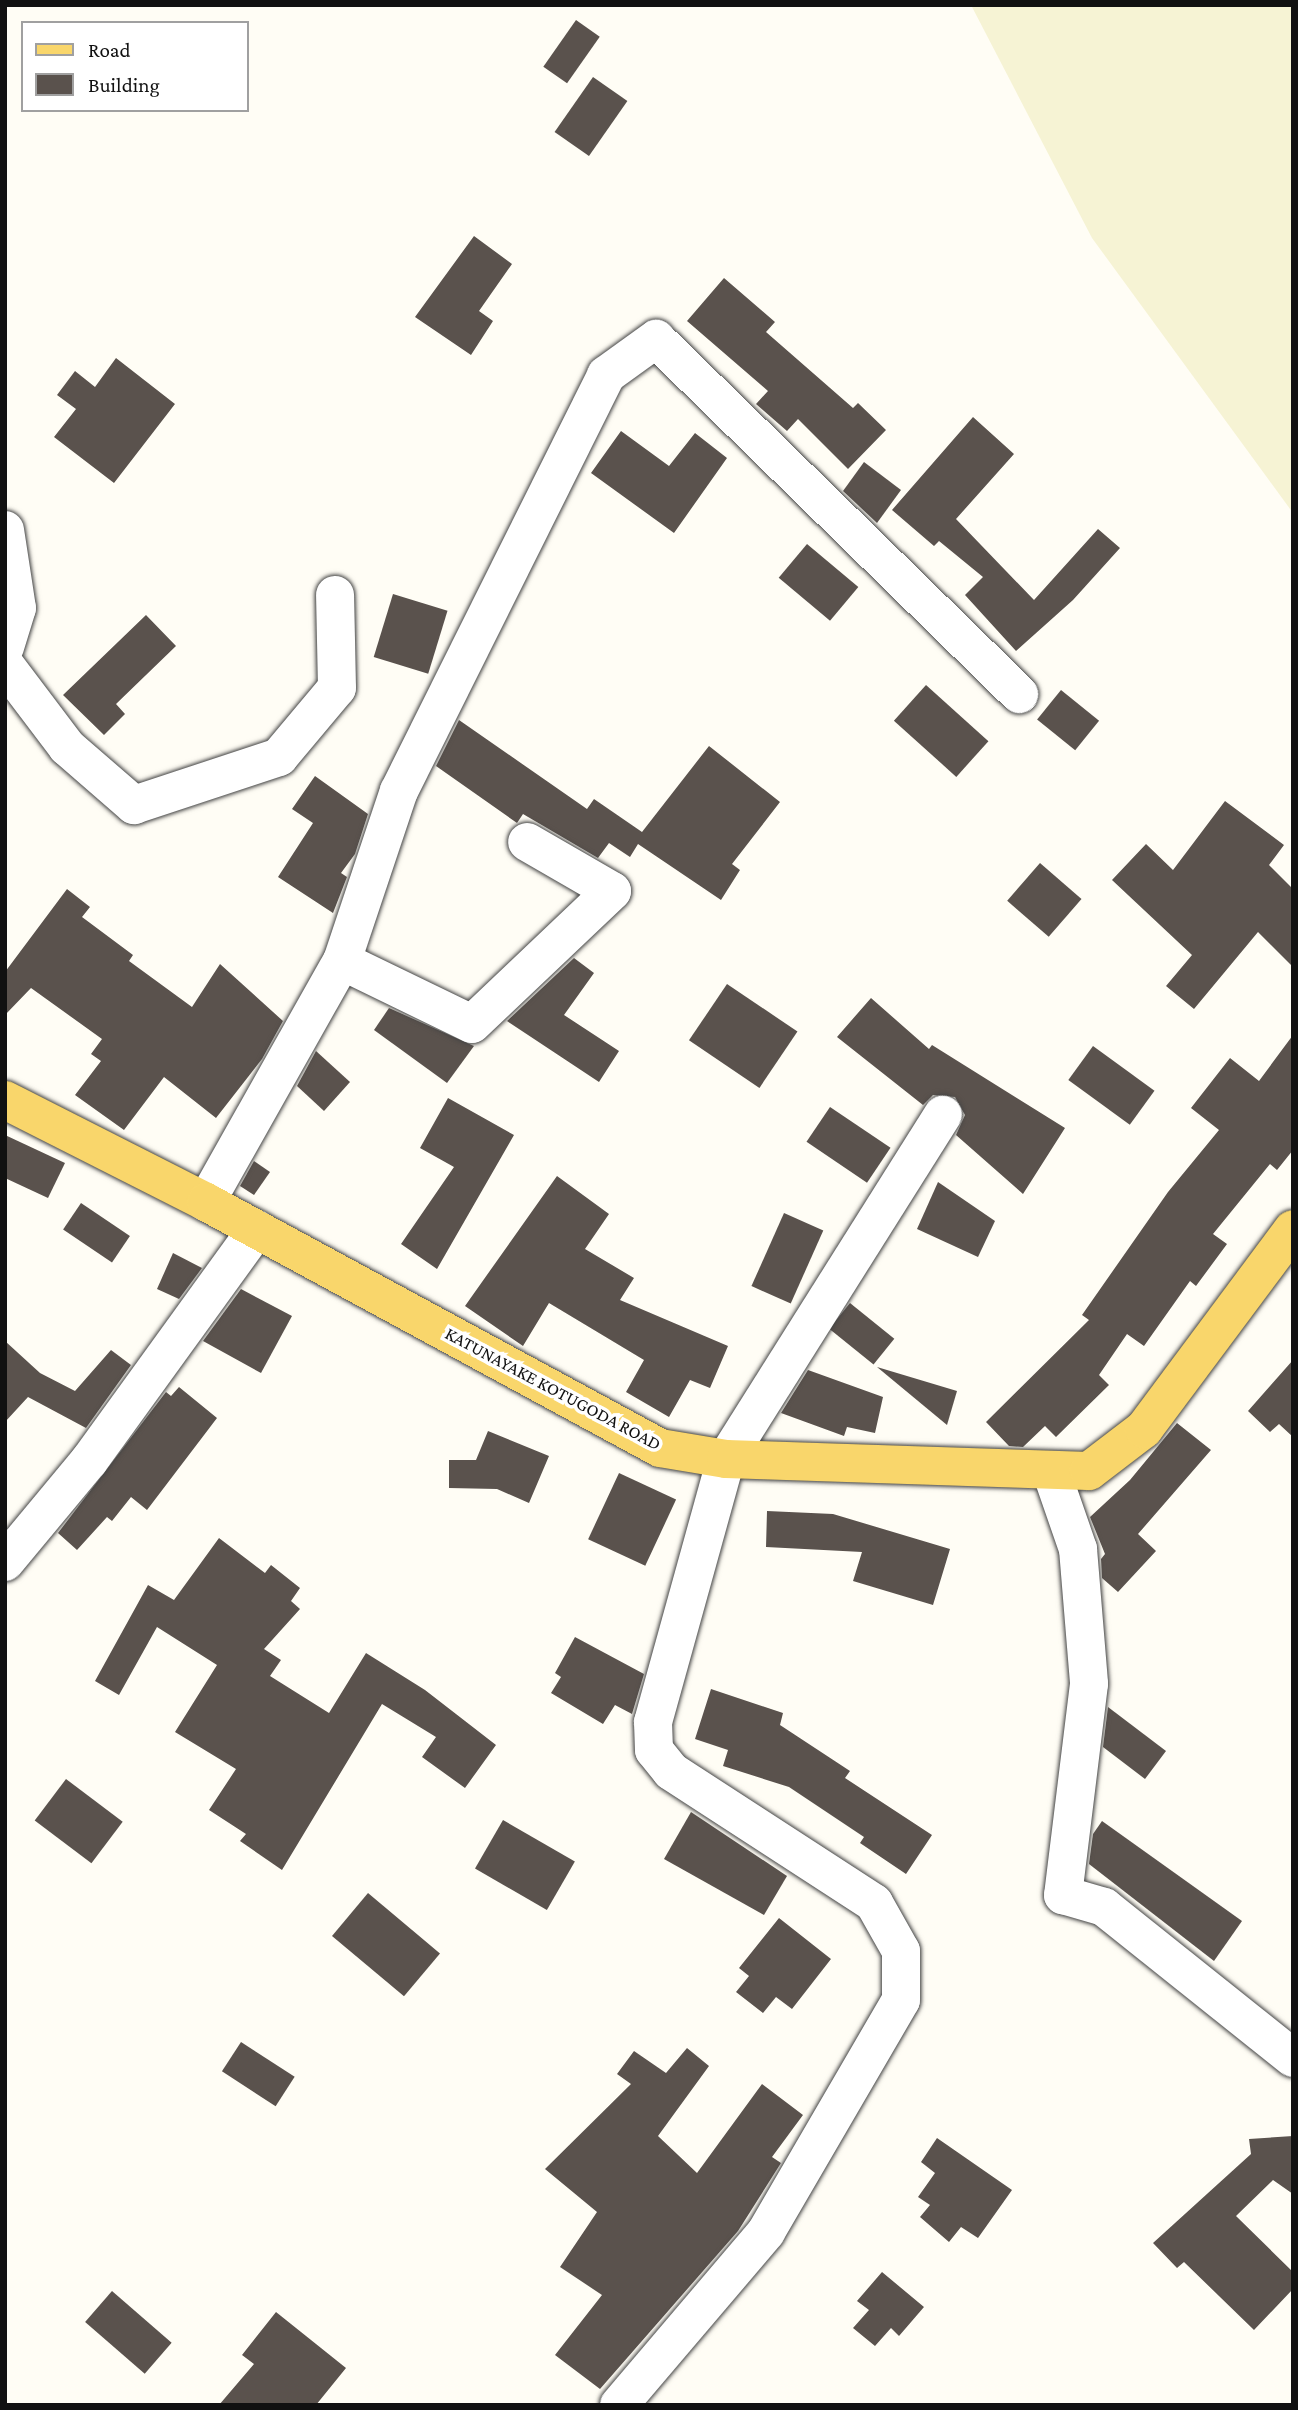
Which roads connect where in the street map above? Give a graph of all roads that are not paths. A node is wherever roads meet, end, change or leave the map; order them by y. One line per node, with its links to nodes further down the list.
1 (5, 530): 3 (street)
2 (335, 595): 4 (street)
3 (5, 647)
4 (5, 665)
5 (1019, 694): 7 (street)
6 (527, 842): 7 (street)
7 (342, 961): 10 (street)
8 (5, 1100): 10 (main road, KATUNAYAKE KOTUGODA ROAD)
9 (943, 1115): 13 (street)
10 (206, 1202): 11 (main road, KATUNAYAKE KOTUGODA ROAD)
11 (257, 1229): 13 (main road, KATUNAYAKE KOTUGODA ROAD); 15 (street)
12 (1293, 1229): 14 (main road, KATUNAYAKE KOTUGODA ROAD)
13 (726, 1459): 14 (main road, KATUNAYAKE KOTUGODA ROAD); 17 (street)
14 (1051, 1471): 16 (street)
15 (5, 1562)
16 (1293, 2058)
17 (619, 2405)

